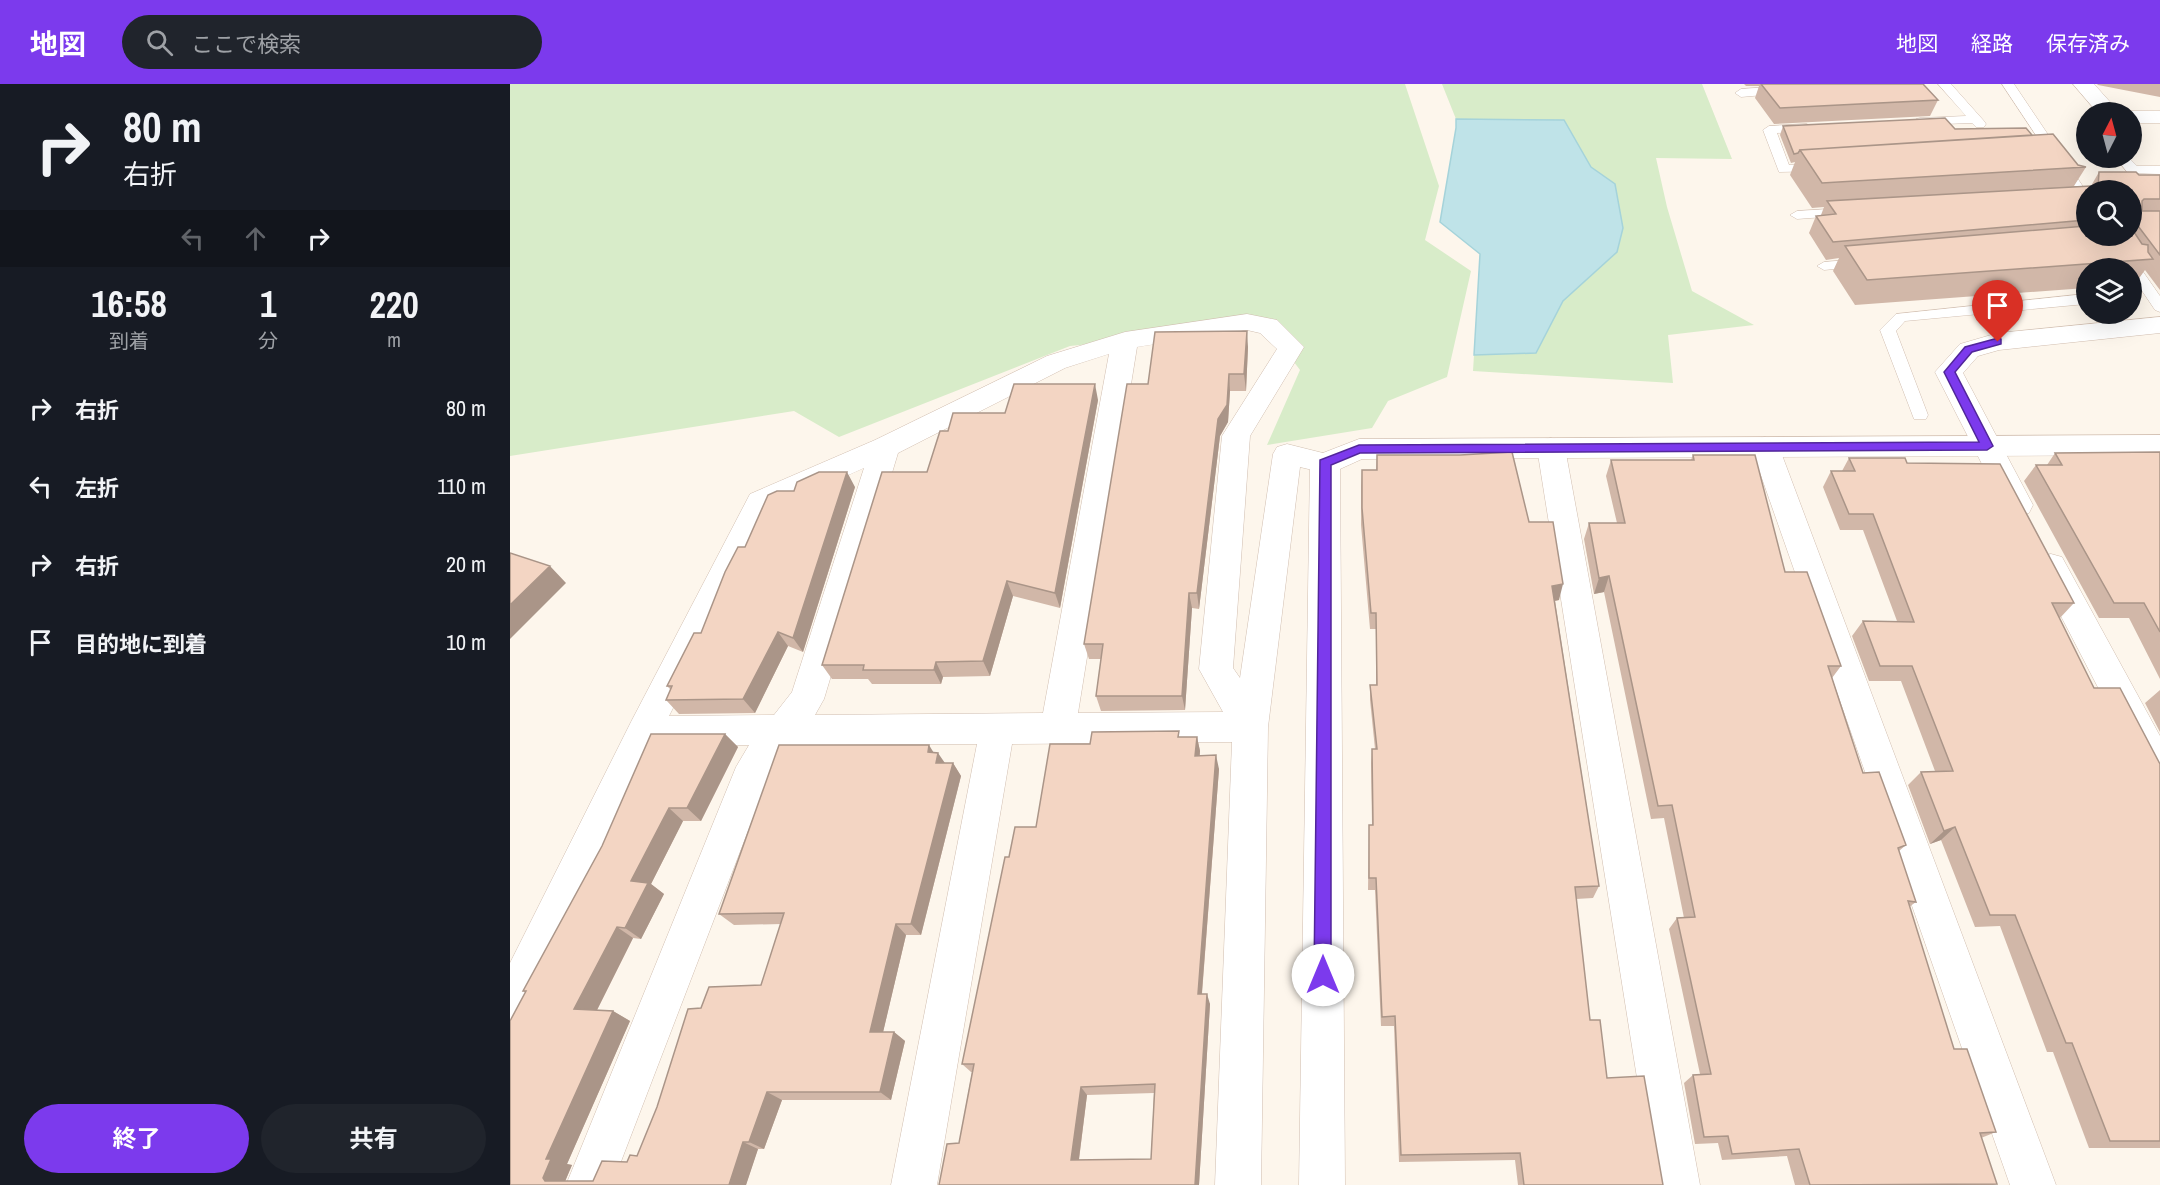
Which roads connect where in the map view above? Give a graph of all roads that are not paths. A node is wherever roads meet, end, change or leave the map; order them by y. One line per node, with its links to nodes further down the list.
1 (1944, 84): 9 (lane)
2 (2007, 84): 16 (lane)
3 (2083, 84): 6 (street)
4 (1799, 89): 5 (lane)
5 (1741, 93)
6 (2100, 102)
7 (2142, 117): 8 (street)
8 (2160, 117)
9 (1975, 119): 10 (lane); 12 (lane)
10 (1906, 123)
11 (1815, 128): 13 (lane)
12 (1995, 129)
13 (1831, 166)
14 (2131, 168): 15 (lane)
15 (2160, 170)
16 (2076, 186)
17 (2067, 198): 18 (lane)
18 (2076, 198)
19 (1856, 212): 20 (lane)
20 (1797, 215)
21 (2115, 246): 22 (lane)
22 (2124, 258)
23 (1871, 262): 24 (lane)
24 (1824, 266)
25 (2142, 279): 26 (lane)
26 (2160, 279)
27 (2142, 282): 28 (lane)
28 (2150, 292): 29 (lane); 31 (lane)
29 (2142, 293)
30 (2076, 299): 34 (lane)
31 (2160, 307)
32 (2160, 325): 36 (street)
33 (1125, 340): 37 (street); 41 (street); 43 (street)
34 (1920, 415)
35 (2160, 445): 36 (street)
36 (1987, 446): 38 (street); 46 (street)
37 (885, 447): 44 (street); 45 (street)
38 (1765, 447): 39 (street); 53 (street)
39 (1551, 448): 40 (street); 52 (street)
40 (1325, 463): 41 (street); 51 (street)
41 (1250, 727): 43 (street); 50 (street)
42 (998, 729): 43 (street); 44 (street); 49 (street)
43 (1058, 729)
44 (783, 730): 45 (street); 48 (street)
45 (644, 731): 47 (street)
46 (2160, 771)
47 (510, 1007)
48 (589, 1185)
49 (914, 1185)
50 (1238, 1185)
51 (1322, 1185)
52 (1677, 1185)
53 (2033, 1185)

